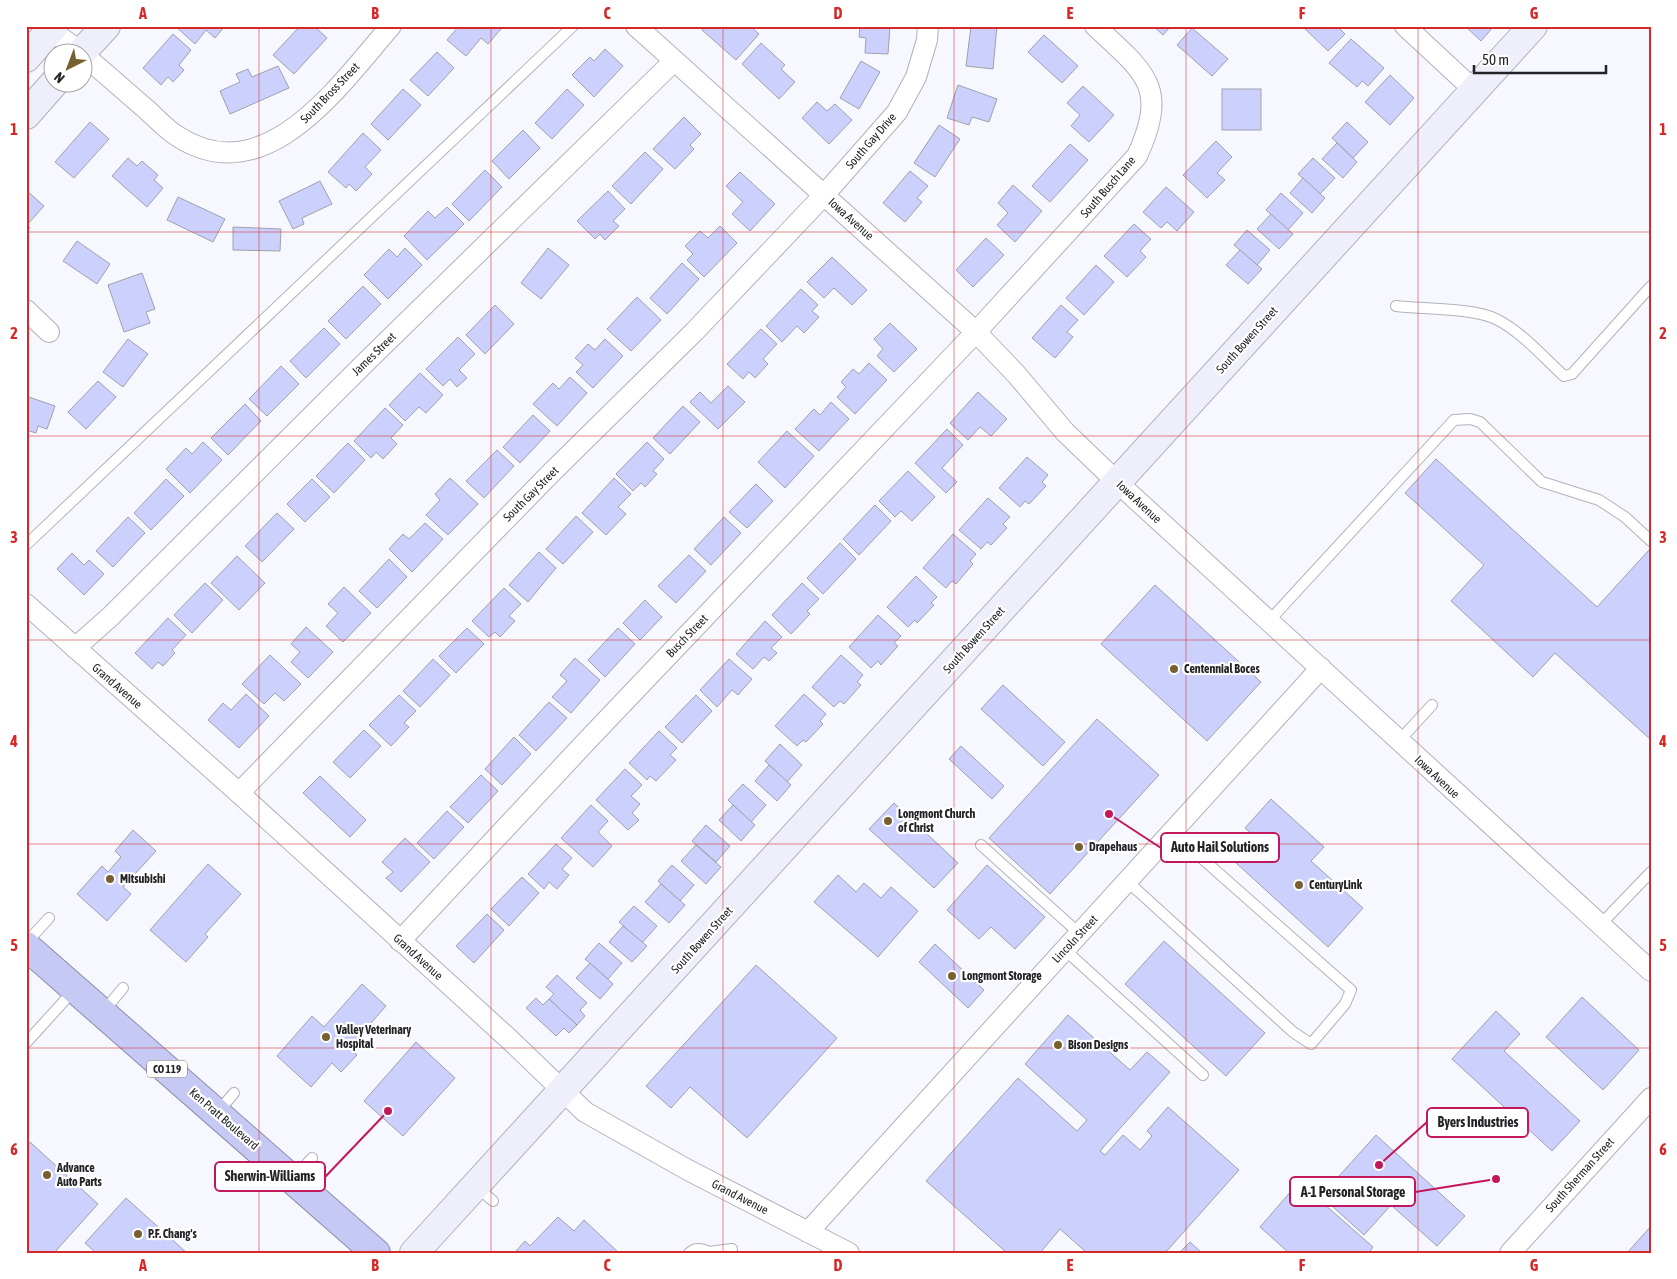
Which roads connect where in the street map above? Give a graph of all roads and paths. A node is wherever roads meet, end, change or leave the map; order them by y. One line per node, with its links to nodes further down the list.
1 (106, 26): 11 (street)
2 (391, 26): 14 (street, South Bross Street)
3 (572, 26): 26 (lane)
4 (636, 26): 13 (street, Iowa Avenue)
5 (928, 26): 18 (street, South Gay Drive)
6 (1095, 26): 23 (street, South Busch Lane)
7 (1405, 26): 15 (street)
8 (1533, 26): 15 (street, South Bowen Street)
9 (52, 28): 10 (street, South Bross Street); 12 (street)
10 (69, 42)
11 (92, 42)
12 (26, 58)
13 (674, 61): 18 (street, Iowa Avenue); 29 (street, James Street)
14 (92, 62)
15 (1474, 90): 24 (street, South Bowen Street)
16 (47, 92): 17 (street)
17 (26, 115)
18 (824, 195): 23 (street, Iowa Avenue); 33 (street, South Gay Street)
19 (1651, 286): 20 (lane)
20 (1396, 306)
21 (26, 310): 22 (street)
22 (49, 332)
23 (976, 332): 24 (street, Iowa Avenue); 41 (street, Busch Street)
24 (1118, 482): 28 (street, Iowa Avenue); 50 (street, South Bowen Street)
25 (1651, 541): 28 (lane)
26 (26, 545)
27 (26, 604): 29 (street, Grand Avenue)
28 (1269, 621): 30 (street, Iowa Avenue)
29 (75, 648): 33 (street, Grand Avenue)
30 (1321, 668): 32 (street, Iowa Avenue); 34 (street, Lincoln Street)
31 (1432, 704): 32 (lane)
32 (1399, 741): 39 (street, Iowa Avenue)
33 (239, 793): 41 (street, Grand Avenue)
34 (1172, 832): 37 (street, Lincoln Street); 37 (lane)
35 (980, 845): 40 (lane)
36 (1651, 872): 39 (lane)
37 (1127, 881): 40 (street, Lincoln Street)
38 (49, 918): 42 (lane)
39 (1600, 925): 44 (street, Iowa Avenue)
40 (1080, 934): 43 (street, Lincoln Street)
41 (400, 941): 50 (street, Grand Avenue)
42 (26, 944): 45 (highway, Ken Pratt Boulevard / CO 119)
43 (1065, 950): 49 (lane); 54 (street, Lincoln Street)
44 (1651, 971)
45 (75, 988): 47 (highway, Ken Pratt Boulevard / CO 119); 48 (lane)
46 (123, 988): 47 (lane)
47 (102, 1012): 53 (highway, Ken Pratt Boulevard / CO 119)
48 (26, 1043)
49 (1203, 1075)
50 (563, 1092): 54 (street, Grand Avenue); 58 (street, South Bowen Street)
51 (1651, 1098): 61 (street, South Sherman Street)
52 (312, 1158): 53 (lane)
53 (292, 1180): 57 (highway, Ken Pratt Boulevard / CO 119)
54 (808, 1232): 60 (street, Grand Avenue)
55 (732, 1249): 56 (lane)
56 (710, 1252): 59 (lane)
57 (376, 1253)
58 (414, 1253)
59 (689, 1253)
60 (849, 1253)
61 (1510, 1253)

